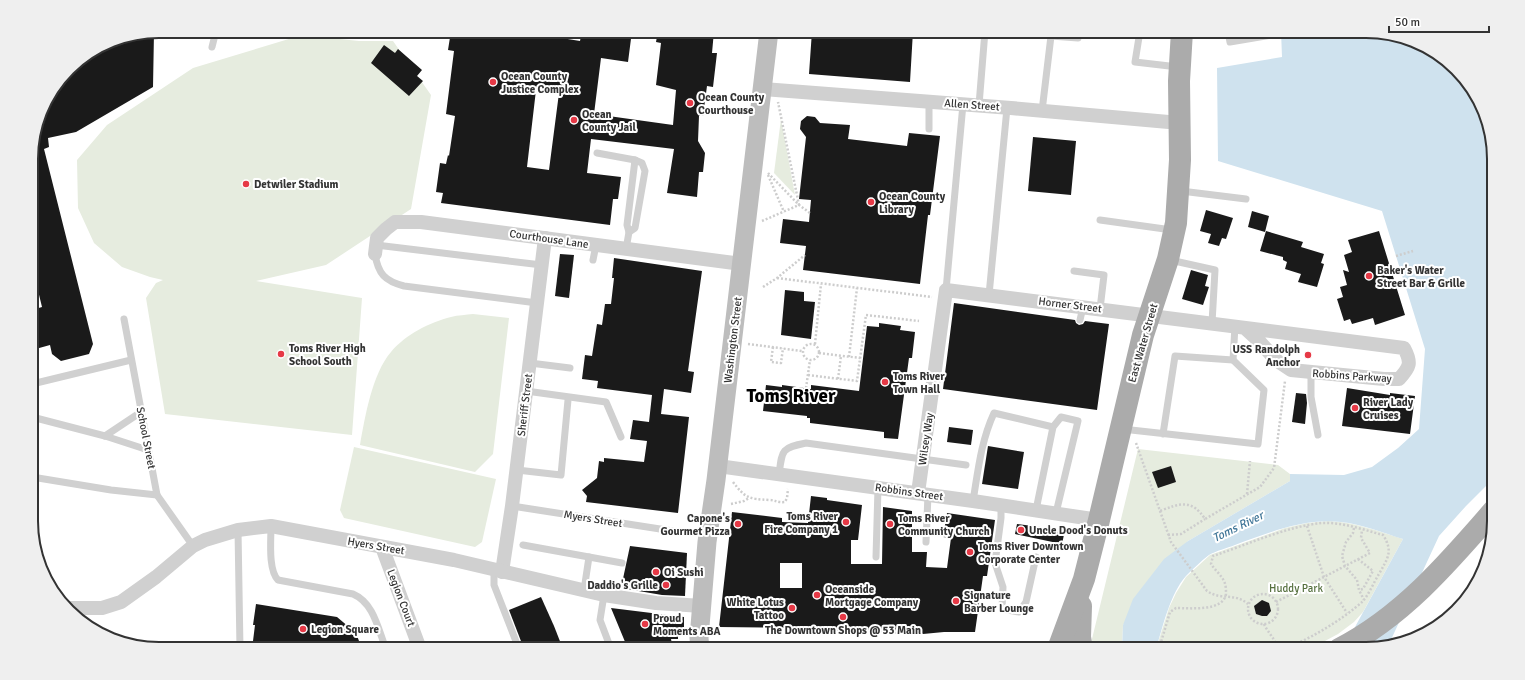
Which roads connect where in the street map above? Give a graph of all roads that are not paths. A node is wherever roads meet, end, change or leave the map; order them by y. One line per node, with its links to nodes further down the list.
1 (214, 38): 9 (lane)
2 (769, 38): 11 (main road, Washington Street)
3 (984, 38): 15 (lane)
4 (1051, 38): 16 (lane)
5 (1139, 38): 10 (lane)
6 (1182, 38): 10 (main road, East Water Street)
7 (1229, 38): 8 (lane)
8 (1254, 38)
9 (212, 47)
10 (1180, 67): 17 (main road, East Water Street)
11 (770, 93): 12 (street, Allen Street); 32 (main road, Washington Street)
12 (929, 102): 13 (street, Allen Street); 18 (lane)
13 (963, 104): 15 (street, Allen Street); 35 (lane)
14 (1010, 105): 15 (street, Allen Street); 16 (street, Allen Street); 36 (lane)
15 (979, 106)
16 (1042, 111): 17 (street, Allen Street)
17 (1180, 123): 21 (main road, East Water Street)
18 (929, 129)
19 (597, 153): 20 (lane)
20 (635, 160): 25 (lane); 25 (lane)
21 (1179, 191): 22 (lane); 24 (main road, East Water Street)
22 (1246, 199)
23 (1100, 220): 24 (lane)
24 (1174, 230): 30 (main road, East Water Street)
25 (629, 232): 29 (lane)
26 (545, 238): 27 (street, Courthouse Lane); 28 (street, Courthouse Lane); 33 (street, Sheriff Street)
27 (596, 245): 29 (street, Courthouse Lane); 31 (lane)
28 (375, 249): 33 (lane); 37 (lane)
29 (626, 249): 32 (street, Courthouse Lane)
30 (1168, 259): 39 (main road, East Water Street); 41 (lane)
31 (593, 260)
32 (742, 264): 62 (main road, Washington Street)
33 (542, 265): 37 (street, Sheriff Street)
34 (1074, 271): 38 (lane)
35 (942, 294): 36 (street, Horner Street); 60 (street, Wilsey Way)
36 (989, 295): 38 (street, Horner Street)
37 (537, 302): 45 (street, Sheriff Street)
38 (1100, 309): 39 (street, Horner Street)
39 (1150, 315): 41 (street, Robbins Parkway); 57 (main road, East Water Street)
40 (124, 319): 43 (lane, School Street)
41 (1212, 323): 42 (street, Robbins Parkway)
42 (1240, 327): 44 (lane); 47 (street, Robbins Parkway); 47 (street, Robbins Parkway)
43 (131, 360): 48 (lane); 51 (lane, School Street)
44 (1233, 360): 54 (lane); 54 (lane)
45 (530, 363): 46 (lane); 49 (street, Sheriff Street)
46 (570, 368)
47 (1311, 373): 55 (lane)
48 (38, 383)
49 (526, 391): 58 (lane); 63 (street, Sheriff Street)
50 (568, 400): 63 (lane)
51 (141, 412): 56 (lane); 59 (lane, School Street)
52 (38, 419): 56 (lane)
53 (1053, 426): 69 (lane); 72 (lane); 73 (lane)
54 (1163, 434): 57 (lane)
55 (1318, 435)
56 (105, 436): 59 (lane)
57 (1128, 436): 75 (main road, East Water Street)
58 (621, 438)
59 (148, 450): 68 (lane, School Street)
60 (923, 459): 61 (lane); 64 (lane); 67 (street, Wilsey Way)
61 (966, 465)
62 (718, 466): 64 (street, Robbins Street); 91 (main road, Washington Street)
63 (517, 470): 71 (street, Sheriff Street)
64 (779, 475): 66 (street, Robbins Street)
65 (38, 478): 68 (lane)
66 (878, 488): 67 (street, Robbins Street); 84 (lane)
67 (923, 494): 69 (street, Robbins Street); 79 (lane)
68 (157, 495): 81 (lane, School Street)
69 (973, 501): 70 (street, Robbins Street)
70 (1001, 505): 72 (street, Robbins Street); 85 (lane)
71 (512, 506): 78 (lane, Myers Street); 87 (street, Sheriff Street)
72 (1036, 510): 73 (street, Robbins Street)
73 (1056, 513): 75 (street, Robbins Street)
74 (1487, 518): 101 (main road)
75 (1099, 520): 88 (main road, East Water Street)
76 (271, 526): 77 (street, Hyers Street); 82 (street, Hyers Street); 94 (lane)
77 (238, 530): 81 (street, Hyers Street); 93 (lane)
78 (674, 531)
79 (926, 542)
80 (523, 545): 83 (lane)
81 (193, 546): 92 (street, Hyers Street)
82 (382, 547): 87 (street, Hyers Street); 95 (street, Legion Court)
83 (589, 557): 86 (lane); 89 (lane)
84 (876, 557)
85 (1036, 557)
86 (622, 563)
87 (498, 571): 89 (street, Hyers Street); 96 (lane)
88 (1084, 579): 99 (main road, East Water Street); 100 (main road)
89 (584, 590): 90 (street, Hyers Street)
90 (604, 595): 91 (street, Hyers Street); 97 (lane)
91 (702, 606): 98 (main road, Washington Street)
92 (74, 608)
93 (240, 642)
94 (383, 642)
95 (417, 642)
96 (517, 642)
97 (608, 642)
98 (699, 642)
99 (1061, 642)
100 (1081, 642)
101 (1350, 642)

